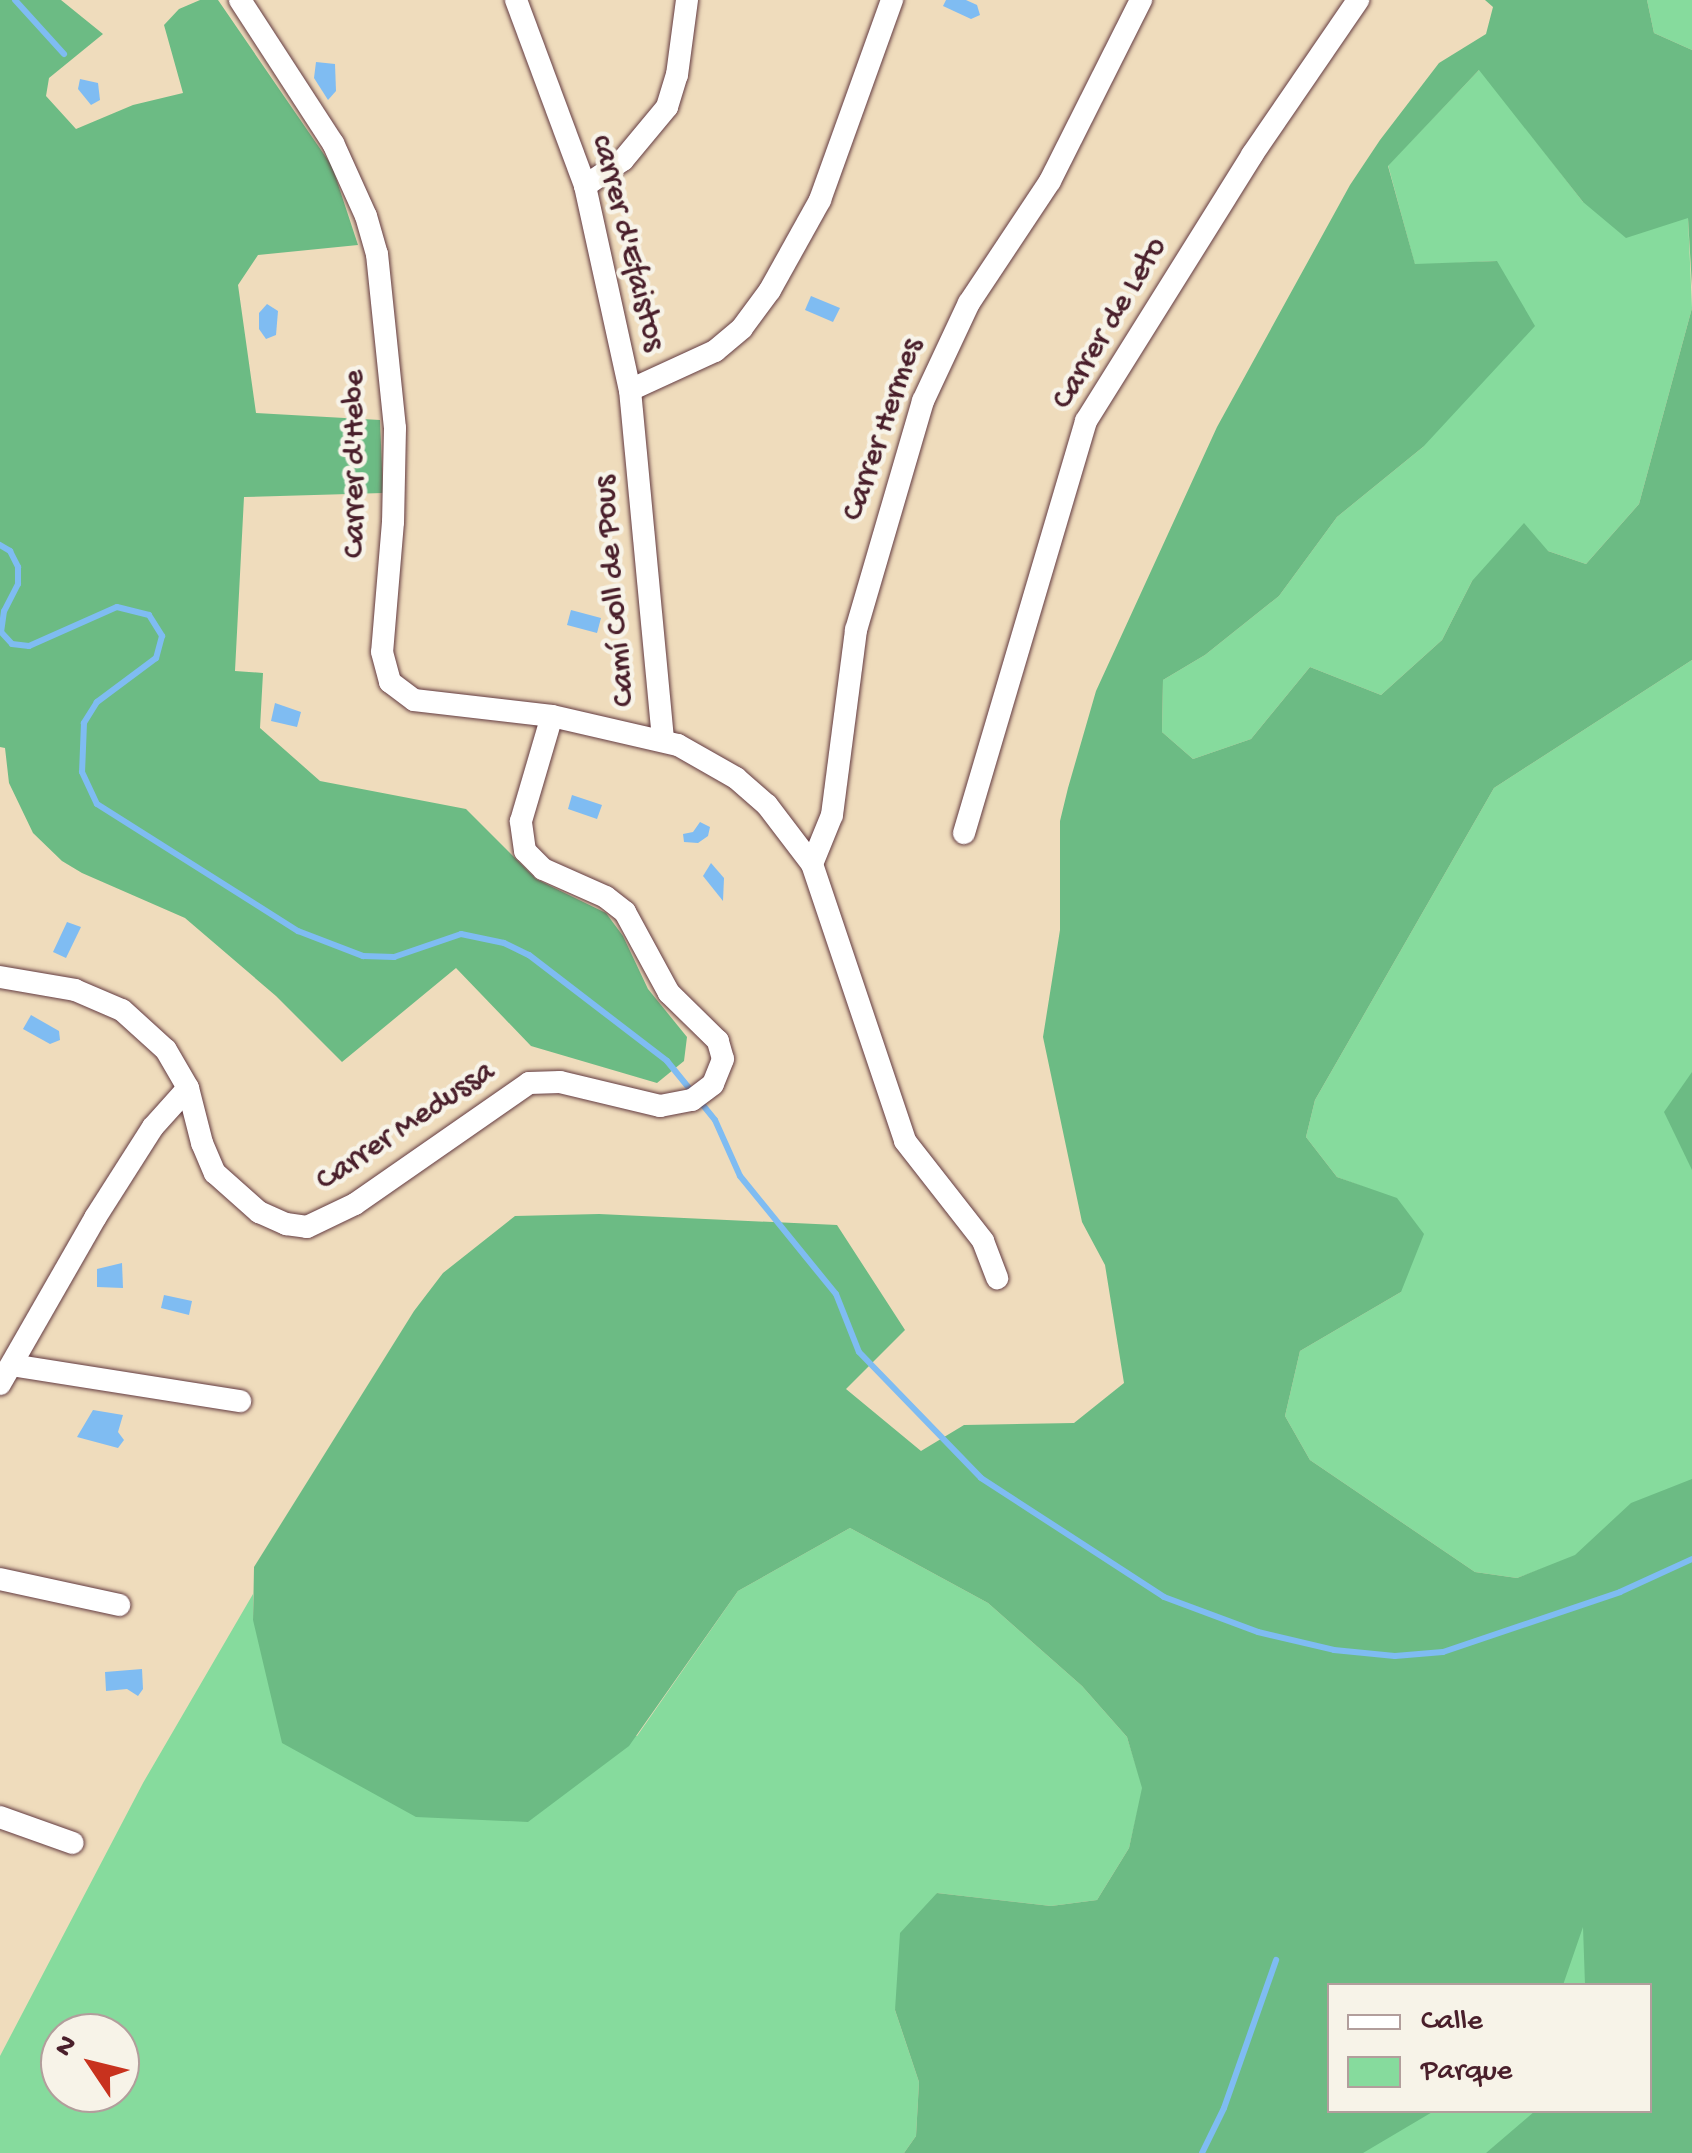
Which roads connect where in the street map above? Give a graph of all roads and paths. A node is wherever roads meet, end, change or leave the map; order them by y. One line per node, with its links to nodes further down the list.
1 (240, 0): 9 (street, Carrer d'Hebe)
2 (516, 0): 7 (street, carrer d'Efaistos)
3 (687, 0): 7 (street)
4 (892, 0): 8 (street)
5 (1141, 0): 12 (street, Carrer Hermes)
6 (1358, 0): 11 (street, Carrer de Leto)
7 (585, 186): 8 (street, carrer d'Efaistos)
8 (630, 390): 10 (street, Camí Coll de Pous)
9 (552, 716): 10 (street, Carrer d'Hebe); 14 (street, Carrer Medussa)
10 (663, 740): 12 (street, Camí Coll de Pous)
11 (964, 833)
12 (812, 864): 15 (street, Camí Coll de Pous)
13 (0, 978): 14 (street)
14 (188, 1088): 16 (street)
15 (996, 1278)
16 (6, 1374): 17 (street)
17 (240, 1401)
18 (0, 1579): 19 (street)
19 (119, 1605)
20 (0, 1818): 21 (street)
21 (73, 1843)

